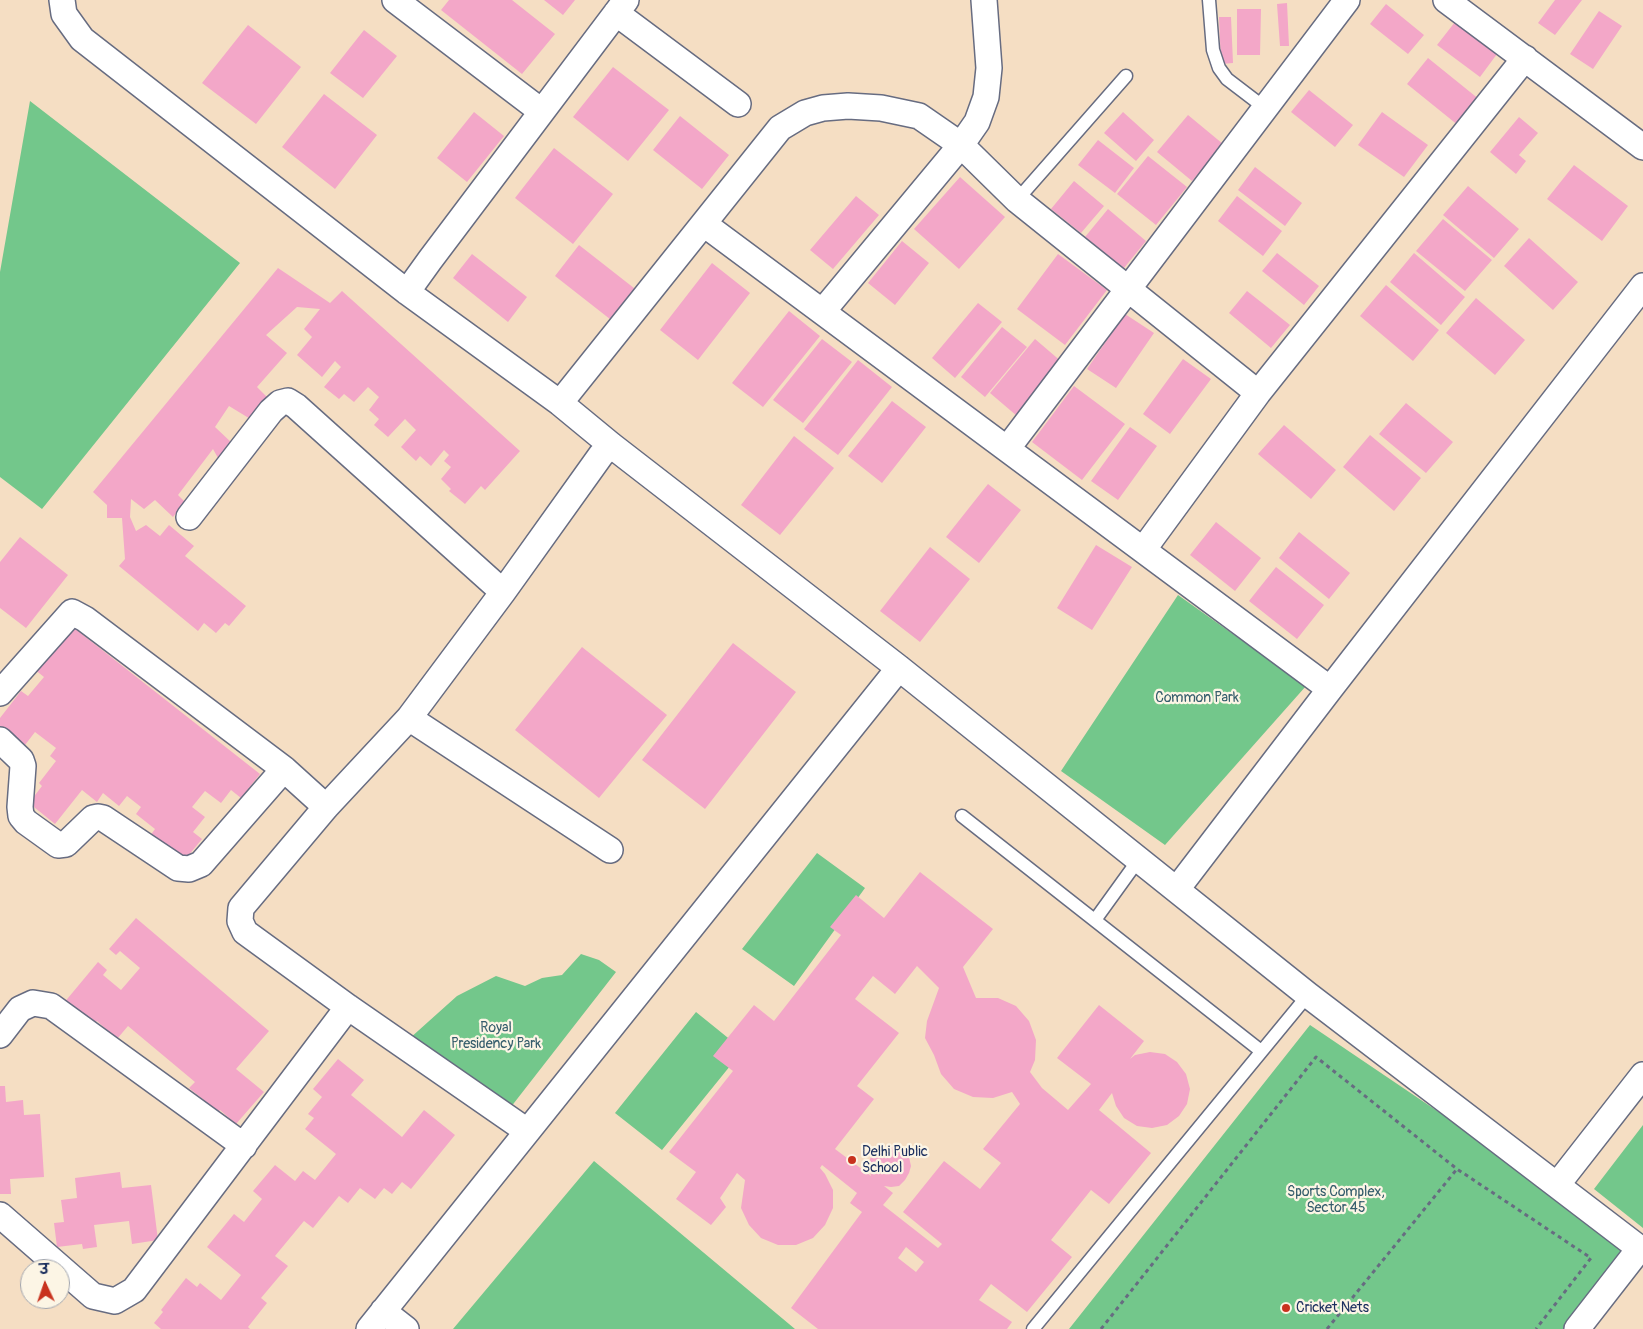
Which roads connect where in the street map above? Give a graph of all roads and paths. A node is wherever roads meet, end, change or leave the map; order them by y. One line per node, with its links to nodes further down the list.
1 (62, 0): 19 (street)
2 (395, 0): 12 (street)
3 (984, 0): 13 (street)
4 (1208, 0): 11 (lane)
5 (1347, 0): 11 (street)
6 (1446, 0): 8 (street)
7 (621, 6): 10 (street); 12 (street)
8 (1525, 58): 14 (street); 21 (street)
9 (1126, 76): 15 (lane)
10 (738, 104)
11 (1265, 108): 18 (street)
12 (541, 111): 19 (street)
13 (961, 144): 15 (street); 16 (street); 20 (street)
14 (1643, 147)
15 (1017, 200): 18 (street)
16 (704, 224): 20 (street); 22 (street)
17 (1643, 286): 29 (street)
18 (1128, 289): 21 (street); 24 (street)
19 (407, 292): 22 (street)
20 (823, 312): 24 (street)
21 (1258, 393): 26 (street)
22 (560, 403): 23 (street)
23 (611, 444): 27 (street); 28 (street)
24 (1007, 448): 26 (street)
25 (189, 517): 27 (street)
26 (1143, 550): 29 (street)
27 (503, 592): 31 (street)
28 (899, 668): 37 (street); 45 (street)
29 (1330, 689): 38 (street)
30 (0, 693): 33 (street)
31 (410, 718): 34 (street); 36 (street)
32 (0, 740): 33 (street)
33 (284, 769): 34 (street)
34 (326, 807): 41 (street)
35 (962, 816): 39 (lane)
36 (610, 850)
37 (1140, 859): 38 (street); 39 (lane)
38 (1176, 889): 40 (street)
39 (1095, 920): 43 (lane)
40 (1308, 995): 43 (lane); 48 (street)
41 (348, 1007): 45 (street); 46 (street)
42 (0, 1035): 46 (street)
43 (1261, 1051): 53 (lane)
44 (1643, 1075): 48 (street)
45 (527, 1131): 51 (street)
46 (244, 1146): 49 (street)
47 (1457, 1169): 54 (path); 55 (path); 56 (path)
48 (1556, 1185): 50 (street)
49 (0, 1215)
50 (1641, 1250): 57 (street)
51 (376, 1320): 52 (street)
52 (406, 1329)
53 (1033, 1329)
54 (1101, 1329)
55 (1327, 1329)
56 (1536, 1329)
57 (1577, 1329)

